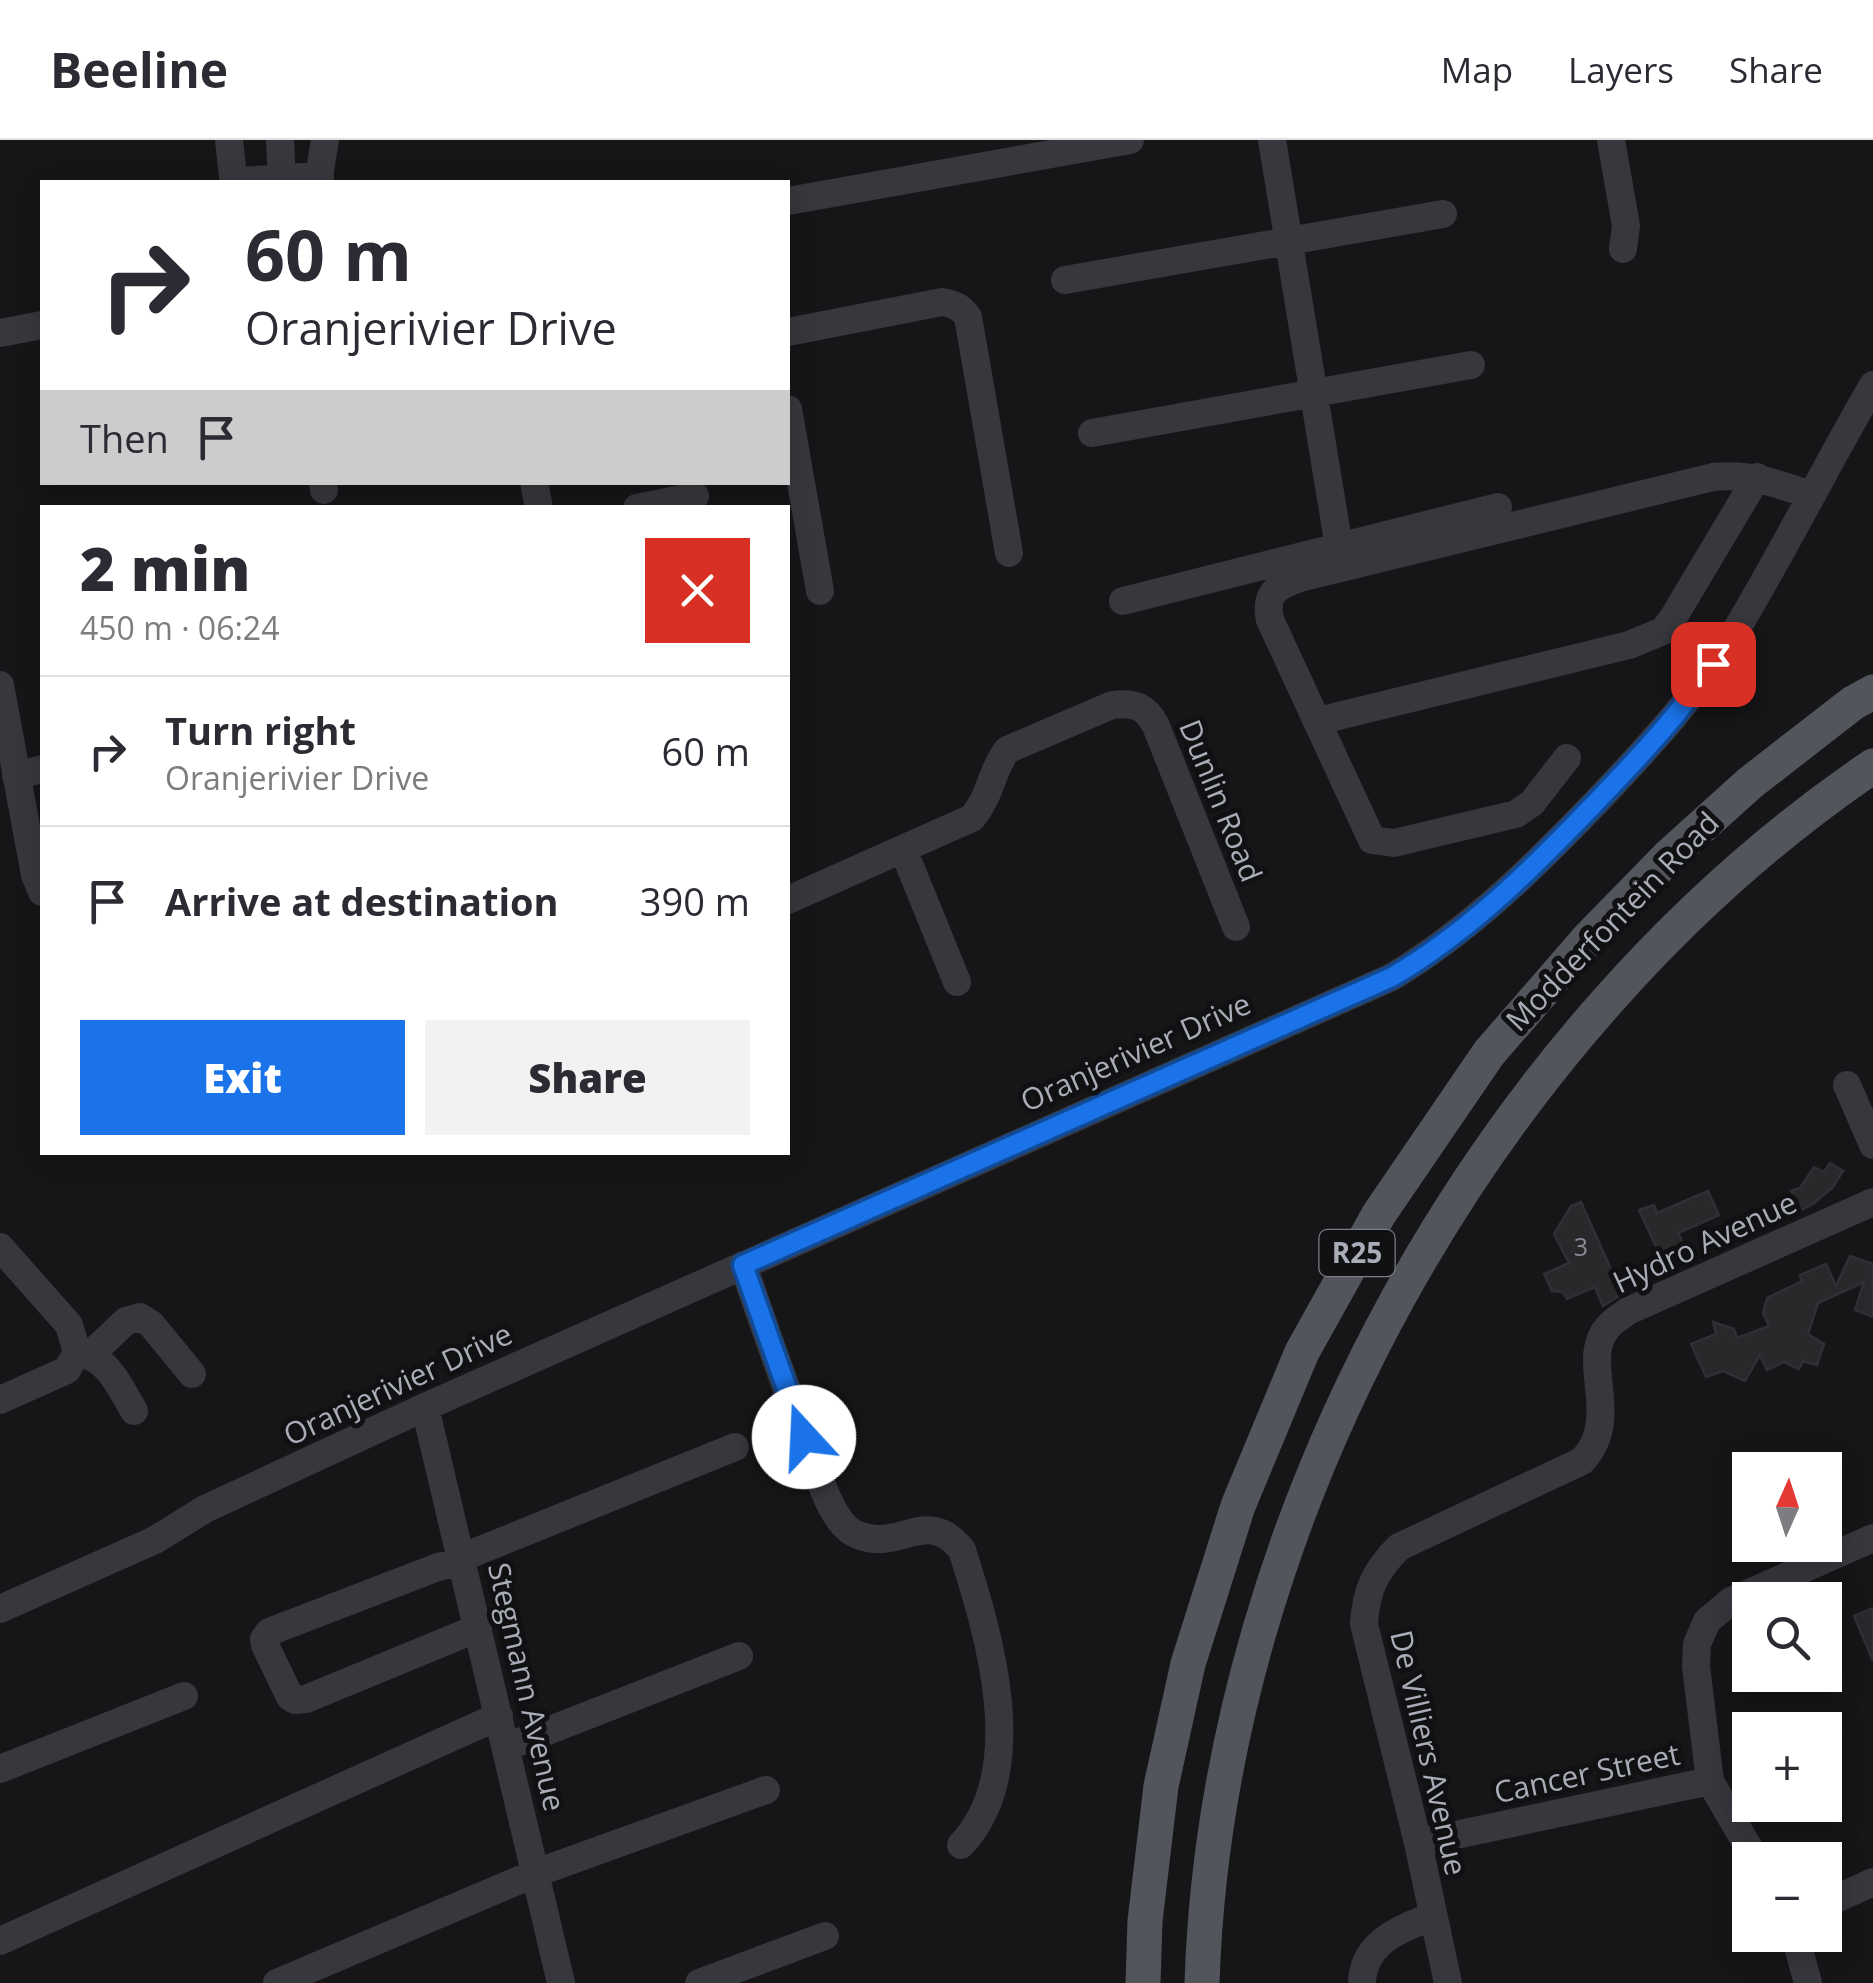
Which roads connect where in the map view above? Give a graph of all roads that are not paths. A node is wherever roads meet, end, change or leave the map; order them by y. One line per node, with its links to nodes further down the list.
1 (230, 140): 8 (street)
2 (280, 140): 9 (street)
3 (325, 140): 10 (street)
4 (1069, 140): 11 (street)
5 (1130, 140): 12 (street)
6 (1272, 140): 14 (street)
7 (1611, 140): 15 (street)
8 (236, 180)
9 (282, 180): 10 (street)
10 (320, 180)
11 (790, 189)
12 (790, 201)
13 (1443, 214): 14 (street)
14 (1290, 242): 16 (street); 22 (street)
15 (1622, 249)
16 (1065, 280)
17 (40, 325): 19 (street)
18 (790, 332): 31 (street)
19 (0, 333)
20 (1471, 365): 22 (street)
21 (1873, 386): 26 (street, Oranjerivier Drive)
22 (1315, 392): 24 (street); 30 (street)
23 (790, 420): 32 (street)
24 (1092, 432)
25 (1757, 477): 26 (street); 36 (street); 36 (street)
26 (1810, 494): 49 (street, Oranjerivier Drive)
27 (695, 496): 28 (street)
28 (651, 505)
29 (1498, 507): 30 (street)
30 (1339, 546): 33 (street)
31 (1009, 553)
32 (820, 590)
33 (1123, 600)
34 (0, 685): 39 (street)
35 (1873, 692): 83 (main road, Modderfontein Road / R25)
36 (1318, 721): 37 (street)
37 (1566, 758)
38 (1873, 766): 84 (main road, Modderfontein Road / R25)
39 (29, 772): 41 (street)
40 (904, 850): 42 (street, Dunlin Road); 43 (street, Dunlin Road); 44 (street)
41 (40, 887)
42 (790, 899)
43 (1236, 927)
44 (956, 982)
45 (1847, 1086): 46 (street)
46 (1873, 1145)
47 (1873, 1202): 58 (street, Hydro Avenue)
48 (0, 1247): 50 (street)
49 (743, 1265): 53 (street, Oranjerivier Drive); 72 (street)
50 (84, 1353): 51 (street); 52 (street); 54 (street)
51 (192, 1374)
52 (0, 1400)
53 (425, 1408): 56 (street, Oranjerivier Drive); 59 (street, Stegmann Avenue)
54 (134, 1411)
55 (735, 1447): 59 (street)
56 (205, 1509): 60 (street, Oranjerivier Drive); 61 (street, Oranjerivier Drive)
57 (1873, 1538): 68 (street)
58 (1399, 1547): 71 (street, De Villiers Avenue)
59 (462, 1560): 62 (street, Stegmann Avenue); 62 (street)
60 (0, 1590)
61 (0, 1609)
62 (478, 1628): 65 (street, Stegmann Avenue)
63 (739, 1656): 66 (street)
64 (184, 1696): 67 (street)
65 (499, 1716): 66 (street, Stegmann Avenue); 78 (street)
66 (506, 1746): 73 (street, Stegmann Avenue)
67 (0, 1769)
68 (1710, 1782): 70 (street); 71 (street, Cancer Street)
69 (766, 1790): 73 (street)
70 (1745, 1842)
71 (1418, 1843): 76 (street, De Villiers Avenue)
72 (961, 1845)
73 (536, 1873): 80 (street); 81 (street, Stegmann Avenue)
74 (1873, 1882): 75 (street)
75 (1842, 1896)
76 (1433, 1916): 85 (street); 86 (street, De Villiers Avenue)
77 (824, 1936): 82 (street)
78 (0, 1941)
79 (1800, 1952): 87 (street)
80 (277, 1983)
81 (561, 1983)
82 (699, 1983)
83 (1143, 1983)
84 (1202, 1983)
85 (1362, 1983)
86 (1448, 1983)
87 (1808, 1983)

